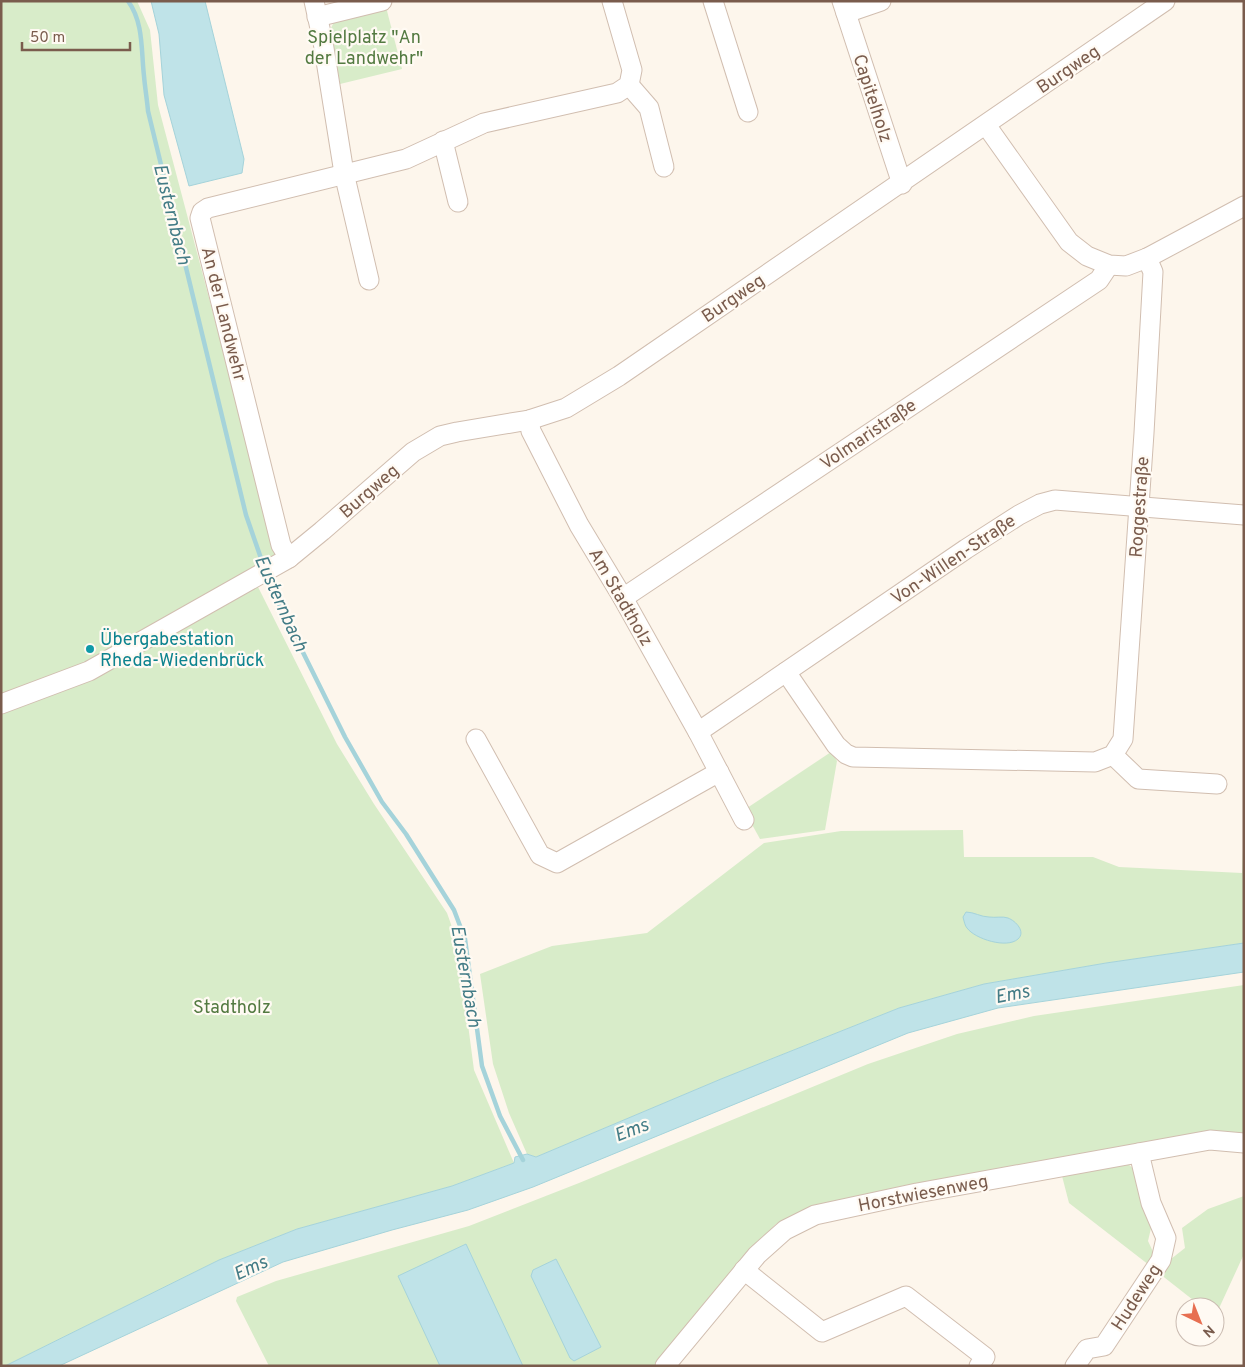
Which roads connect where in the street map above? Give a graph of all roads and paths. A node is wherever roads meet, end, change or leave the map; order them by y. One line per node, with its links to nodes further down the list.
1 (382, 1): 7 (street)
2 (612, 1): 8 (street)
3 (713, 1): 9 (street)
4 (881, 1): 6 (street, Capitelholz)
5 (1165, 1): 10 (street, Burgweg)
6 (844, 7): 14 (street, Capitelholz)
7 (316, 9): 13 (street)
8 (629, 85): 11 (street); 12 (street)
9 (748, 112)
10 (986, 125): 14 (street, Burgweg); 18 (street)
11 (443, 141): 13 (street); 15 (street)
12 (664, 167)
13 (344, 173): 19 (street); 23 (street, An der Landwehr)
14 (902, 184): 20 (street, Burgweg)
15 (458, 202)
16 (1244, 206): 17 (street)
17 (1147, 258): 18 (street); 21 (street, Roggestraße)
18 (1109, 265): 24 (street, Volmaristraße)
19 (369, 280)
20 (529, 420): 23 (street, Burgweg); 24 (street, Am Stadtholz)
21 (1139, 508): 22 (street, Von-Willen-Straße); 25 (street, Von-Willen-Straße); 29 (street, Roggestraße)
22 (1244, 515)
23 (283, 561): 26 (street, Burgweg)
24 (623, 598): 27 (street, Am Stadtholz)
25 (786, 672): 27 (street, Von-Willen-Straße); 29 (street)
26 (1, 704)
27 (698, 732): 30 (street, Am Stadtholz)
28 (476, 739): 30 (street)
29 (1113, 756): 31 (street)
30 (719, 772): 32 (street, Am Stadtholz)
31 (1216, 784)
32 (744, 820)
33 (1244, 1143): 34 (street, Horstwiesenweg)
34 (1139, 1153): 35 (street, Horstwiesenweg); 38 (street, Hudeweg)
35 (744, 1270): 36 (street, Horstwiesenweg); 37 (street)
36 (665, 1366)
37 (979, 1366)
38 (1075, 1366)

